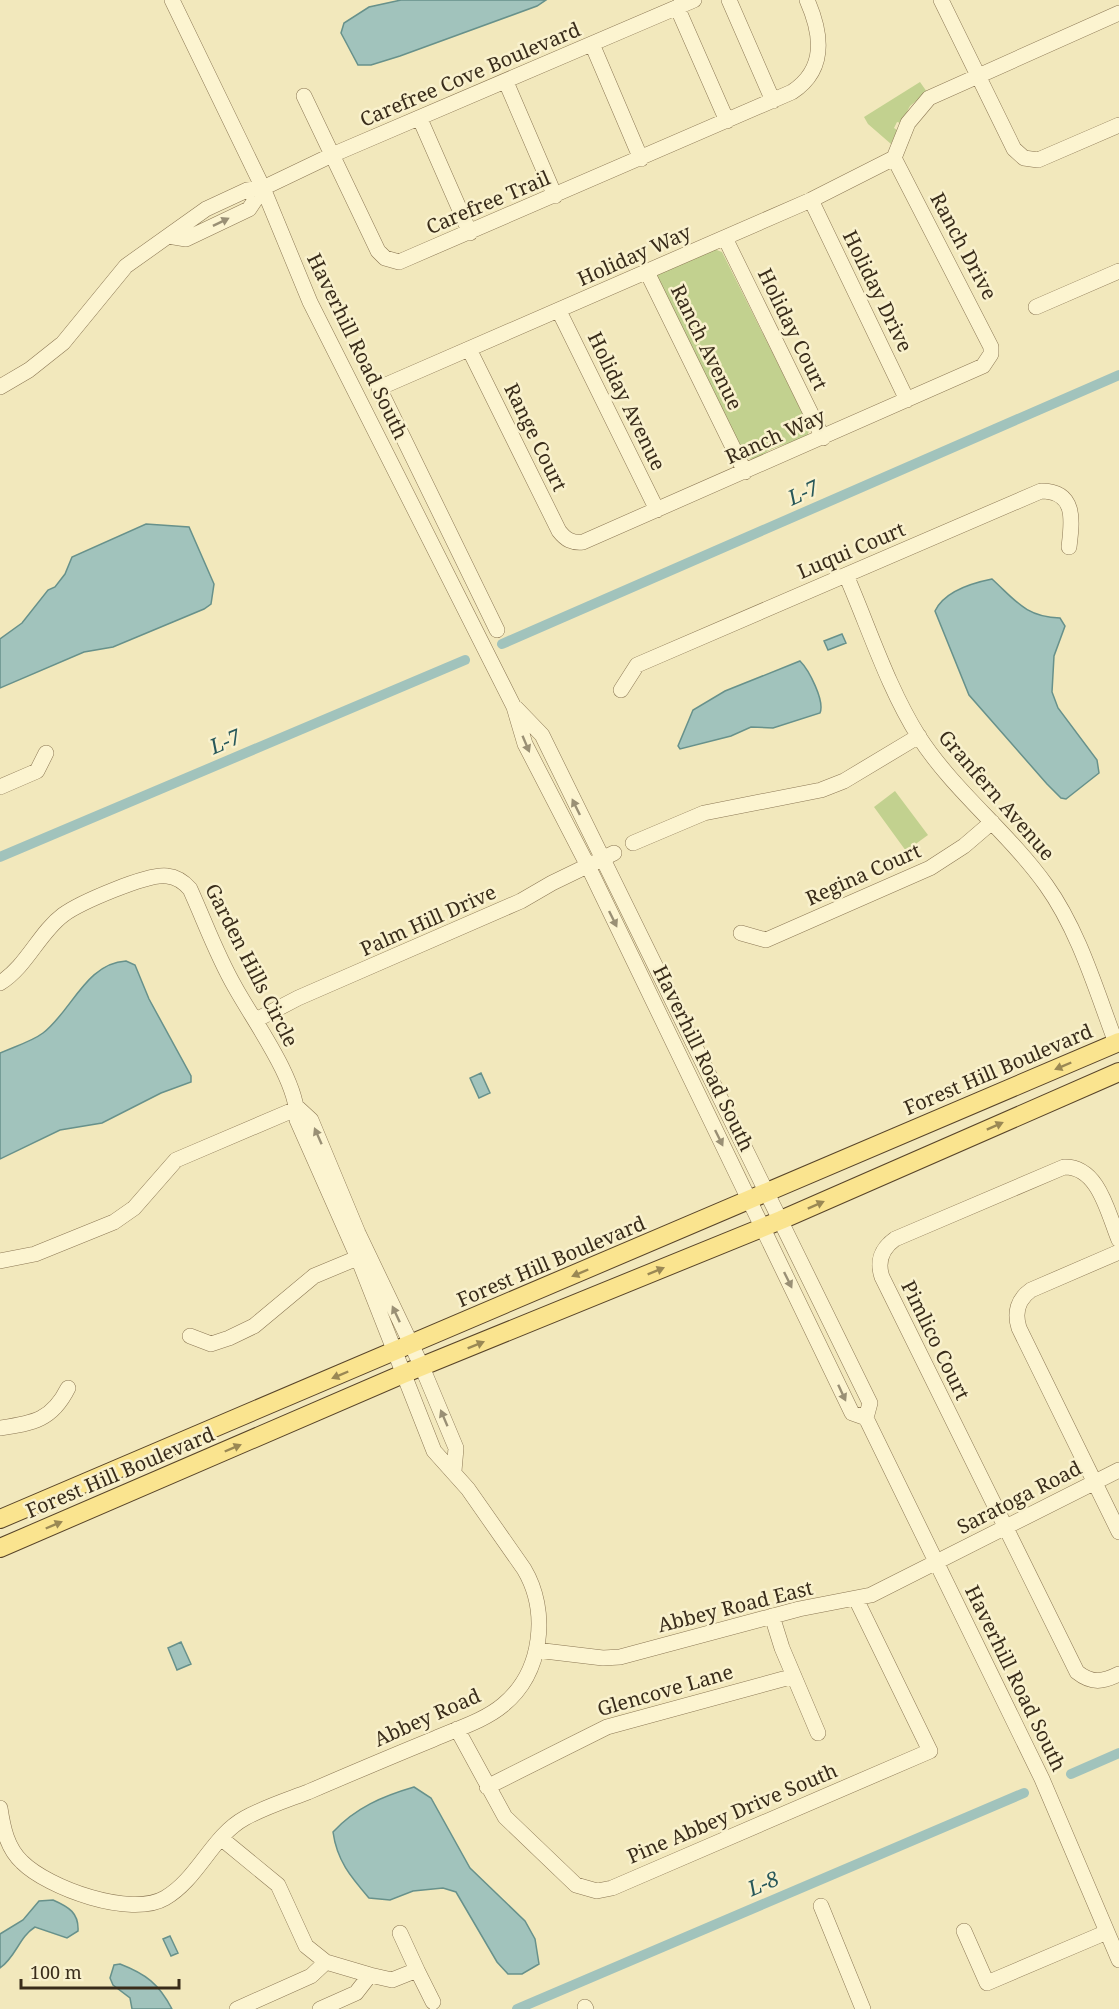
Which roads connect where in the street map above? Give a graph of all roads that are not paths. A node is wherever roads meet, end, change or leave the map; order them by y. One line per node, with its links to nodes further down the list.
1 (173, 0): 19 (street, Haverhill Road South)
2 (694, 0): 6 (street, Carefree Cove Boulevard)
3 (729, 0): 12 (street)
4 (807, 0): 12 (street, Carefree Trail)
5 (940, 0): 9 (street)
6 (677, 7): 8 (street, Carefree Cove Boulevard); 14 (street)
7 (1119, 13): 9 (street)
8 (592, 44): 10 (street, Carefree Cove Boulevard); 18 (street)
9 (976, 76): 15 (street); 17 (street)
10 (506, 82): 13 (street, Carefree Cove Boulevard); 20 (street)
11 (304, 96): 16 (street, Carefree Trail)
12 (773, 101): 14 (street, Carefree Trail)
13 (420, 119): 16 (street, Carefree Cove Boulevard); 22 (street)
14 (727, 122): 18 (street, Carefree Trail)
15 (1119, 124)
16 (332, 155): 19 (street, Carefree Cove Boulevard); 22 (street, Carefree Trail)
17 (894, 158): 21 (street, Holiday Way); 29 (street, Ranch Drive)
18 (641, 159): 20 (street, Carefree Trail)
19 (263, 188): 30 (street, Carefree Cove Boulevard); 45 (street, Haverhill Road South)
20 (555, 196): 22 (street, Carefree Trail)
21 (811, 200): 23 (street, Holiday Way); 31 (street, Holiday Drive)
22 (470, 233)
23 (725, 238): 25 (street, Holiday Way); 32 (street, Holiday Court)
24 (1119, 271): 26 (street)
25 (648, 272): 27 (street, Holiday Way); 33 (street, Ranch Avenue)
26 (1036, 307)
27 (559, 311): 28 (street, Holiday Way); 34 (street, Holiday Avenue)
28 (469, 349): 35 (street, Range Court); 38 (street, Holiday Way)
29 (991, 354): 31 (street, Ranch Way)
30 (0, 387)
31 (908, 400): 32 (street, Ranch Way)
32 (823, 438): 33 (street, Ranch Way)
33 (745, 472): 34 (street, Ranch Way)
34 (657, 510): 35 (street, Ranch Way)
35 (569, 541)
36 (1069, 547): 37 (street, Luqui Court)
37 (846, 575): 39 (street, Luqui Court); 40 (street, Granfern Avenue)
38 (497, 630)
39 (621, 690)
40 (919, 736): 43 (street, Granfern Avenue); 44 (street)
41 (46, 753): 42 (street)
42 (0, 787)
43 (992, 822): 46 (street, Regina Court); 49 (street, Granfern Avenue)
44 (633, 843)
45 (601, 860): 48 (street, Palm Hill Drive); 53 (street, Haverhill Road South); 54 (street, Haverhill Road South, one-way to 54)
46 (741, 933)
47 (0, 982): 48 (street, Garden Hills Circle)
48 (256, 1020): 52 (street, Garden Hills Circle)
49 (1118, 1042): 51 (main road); 53 (main road, Forest Hill Boulevard, one-way to 53)
50 (1119, 1072): 51 (main road, Forest Hill Boulevard)
51 (1071, 1093): 55 (main road, Forest Hill Boulevard, one-way to 51)
52 (298, 1108): 59 (street, Garden Hills Circle); 60 (street)
53 (768, 1193): 54 (main road, Forest Hill Boulevard); 55 (street, Haverhill Road South)
54 (749, 1200): 56 (street, Haverhill Road South); 62 (main road, Forest Hill Boulevard, one-way to 62)
55 (781, 1220): 56 (main road, Forest Hill Boulevard); 67 (street, Haverhill Road South)
56 (762, 1228): 64 (main road, Forest Hill Boulevard, one-way to 56); 67 (street, Haverhill Road South, one-way to 67)
57 (1119, 1240): 73 (street, Pimlico Court)
58 (1119, 1252): 71 (street)
59 (363, 1256): 61 (street); 62 (street, Garden Hills Circle, one-way to 59); 63 (street, Garden Hills Circle)
60 (0, 1261)
61 (190, 1336)
62 (411, 1345): 63 (main road, Forest Hill Boulevard); 64 (street, Garden Hills Circle)
63 (394, 1352): 65 (street, Garden Hills Circle); 72 (main road, Forest Hill Boulevard, one-way to 72)
64 (422, 1367): 65 (main road, Forest Hill Boulevard); 70 (street, one-way to 64)
65 (403, 1374): 70 (street, Abbey Road); 75 (main road, Forest Hill Boulevard, one-way to 65)
66 (68, 1388): 68 (street)
67 (867, 1418): 76 (street, Haverhill Road South)
68 (0, 1428)
69 (1119, 1470): 71 (street, Saratoga Road)
70 (454, 1471): 79 (street, Abbey Road)
71 (1095, 1482): 73 (street, Saratoga Road); 74 (street)
72 (0, 1519)
73 (1005, 1529): 76 (street, Saratoga Road); 80 (street, Pimlico Court)
74 (1119, 1532)
75 (0, 1548)
76 (937, 1562): 77 (street, Abbey Road East); 90 (street, Haverhill Road South)
77 (856, 1599): 78 (street, Abbey Road East); 84 (street, Pine Abbey Drive South)
78 (772, 1616): 79 (street, Abbey Road East); 81 (street)
79 (536, 1650): 82 (street, Abbey Road)
80 (1119, 1674)
81 (794, 1676): 83 (street); 84 (street, Glencove Lane)
82 (457, 1729): 84 (street, Pine Abbey Drive South); 86 (street, Abbey Road)
83 (818, 1733)
84 (488, 1786)
85 (0, 1808): 87 (street, Abbey Road)
86 (222, 1839): 87 (street, Abbey Road); 93 (street)
87 (5, 1850)
88 (821, 1906): 99 (street)
89 (964, 1931): 90 (street)
90 (1107, 1932): 92 (street, Haverhill Road South)
91 (400, 1933): 94 (street)
92 (1119, 1960)
93 (326, 1962): 95 (street); 97 (street)
94 (417, 1970): 95 (street); 96 (street)
95 (370, 1975): 98 (street)
96 (433, 2002)
97 (237, 2009)
98 (320, 2009)
99 (863, 2009)

